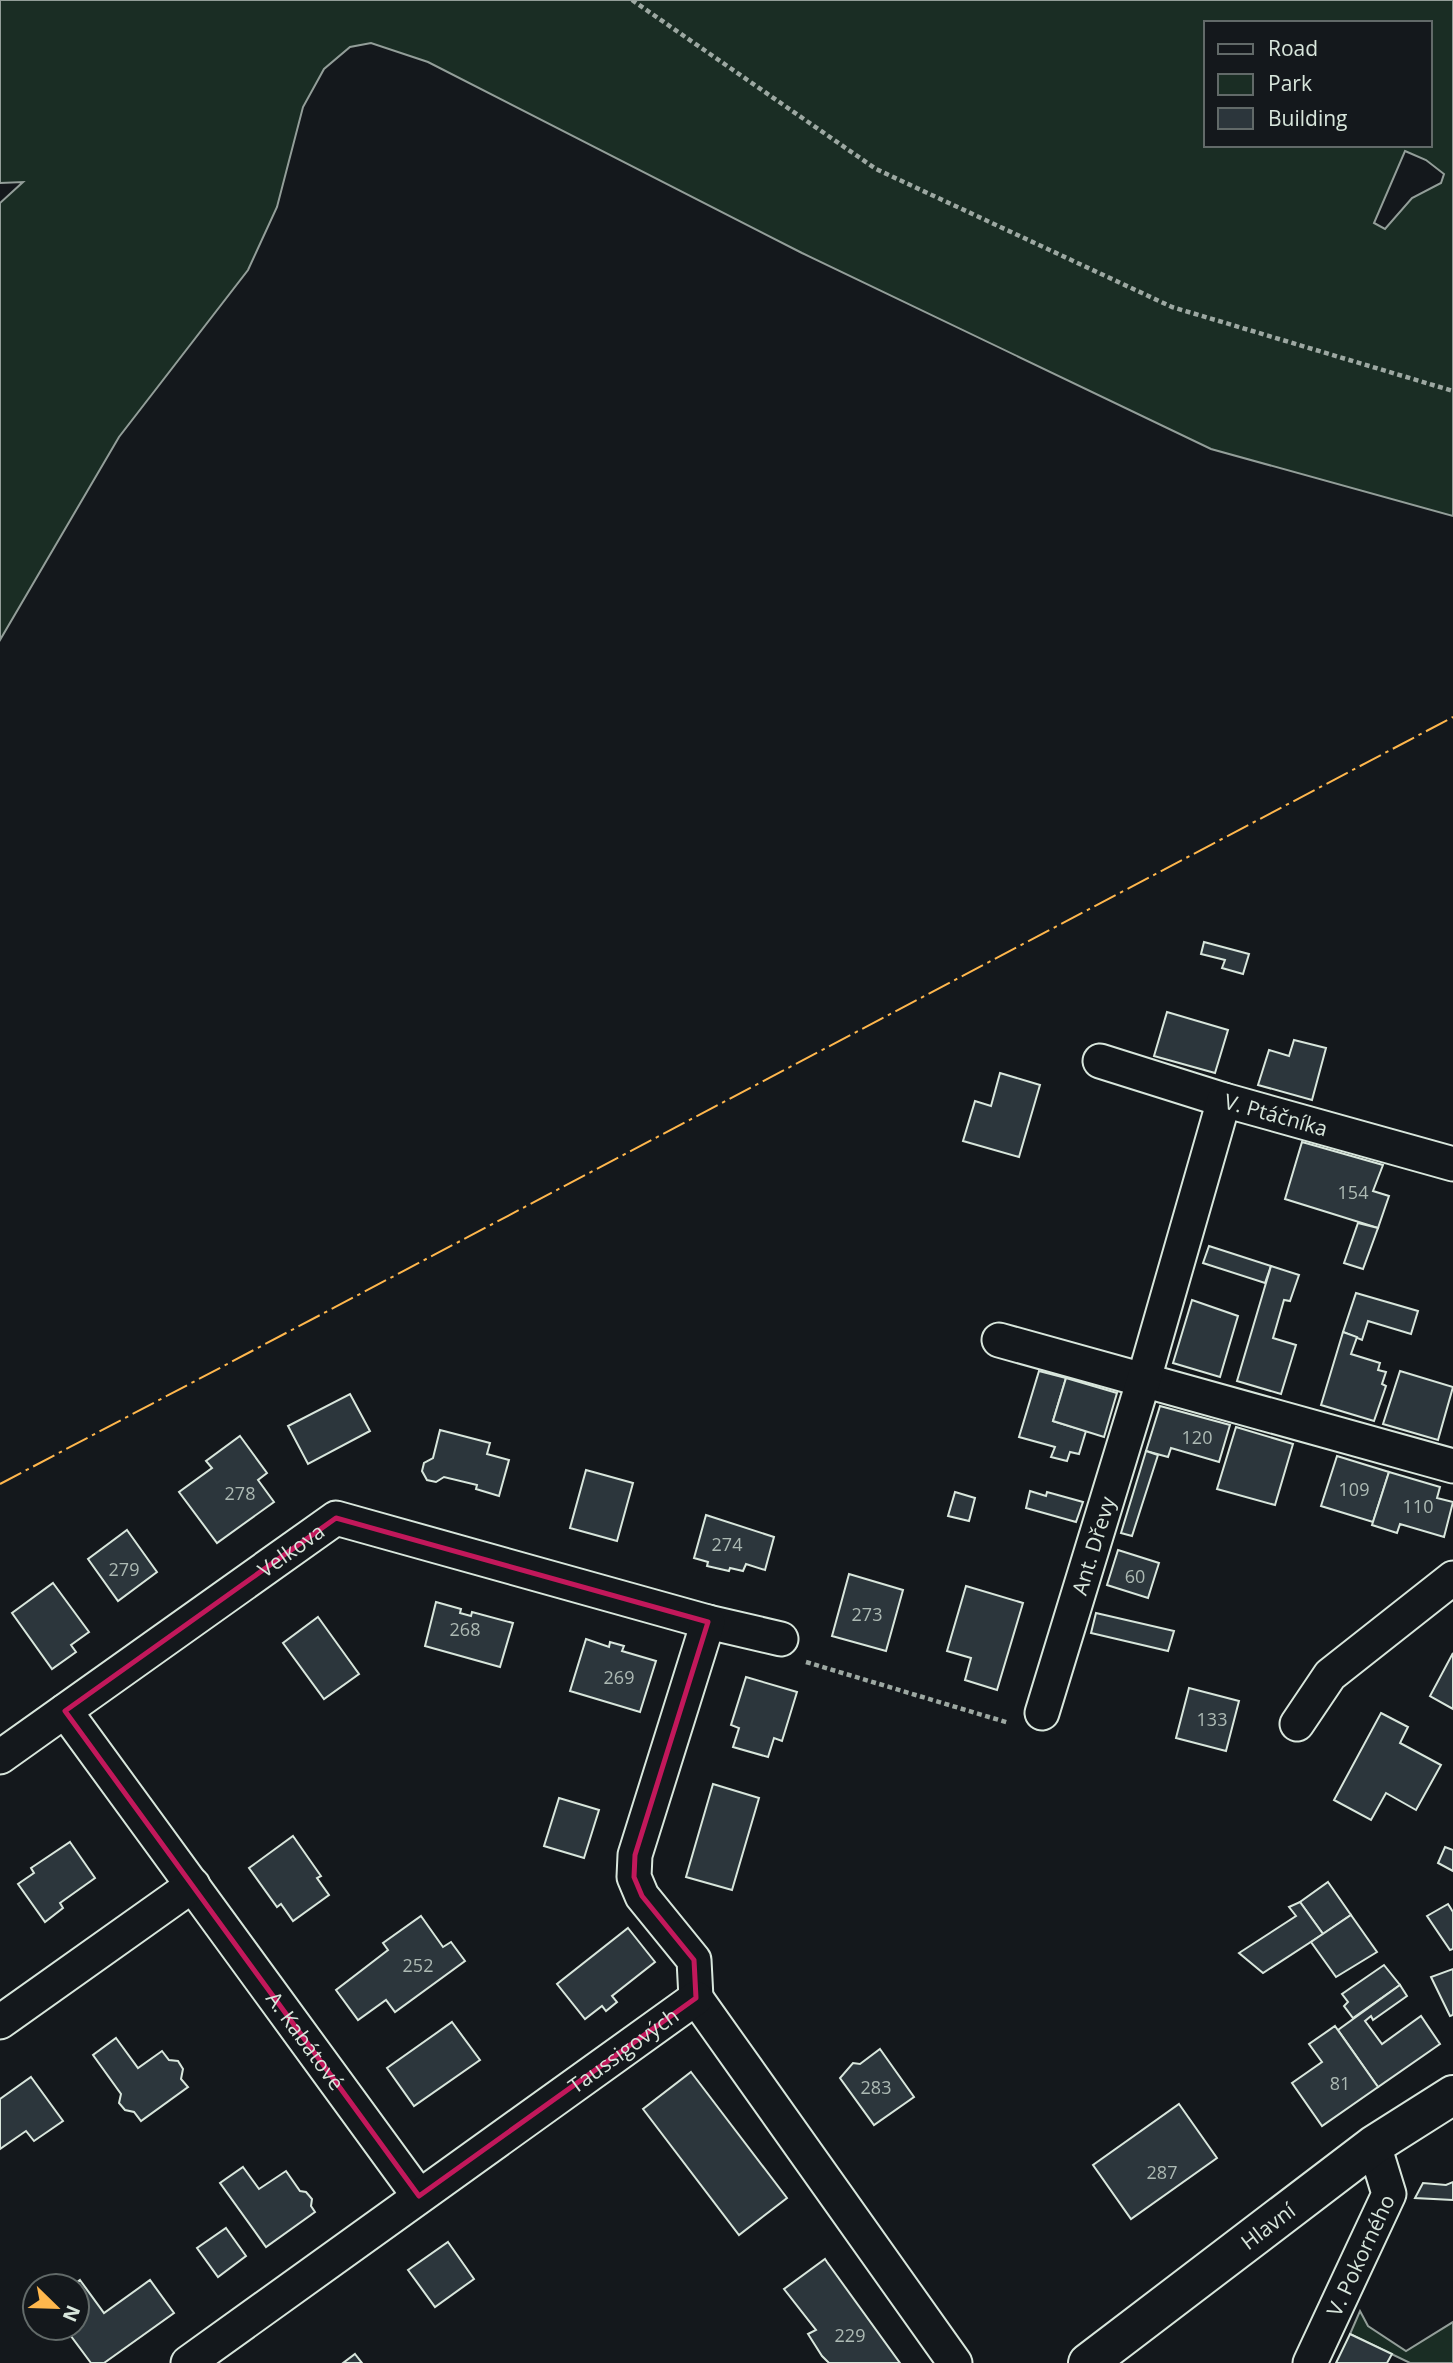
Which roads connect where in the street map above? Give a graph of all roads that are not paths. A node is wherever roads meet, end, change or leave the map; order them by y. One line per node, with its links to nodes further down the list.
1 (1100, 1061): 2 (street, V. Ptáčníka)
2 (1224, 1100): 3 (street, V. Ptáčníka); 5 (street, Ant. Dřevy)
3 (1453, 1164)
4 (999, 1340): 5 (street)
5 (1144, 1379): 6 (street); 11 (street, Ant. Dřevy)
6 (1453, 1466)
7 (1453, 1578): 12 (street)
8 (708, 1622): 9 (street, Velkova); 10 (street, Velkova); 15 (street)
9 (780, 1639)
10 (65, 1711): 13 (street, Velkova); 14 (street, A. Kabátové)
11 (1042, 1713)
12 (1297, 1724)
13 (0, 1758)
14 (193, 1885): 16 (street); 19 (street, A. Kabátové)
15 (696, 1998): 19 (street, Taussigových); 21 (street, Taussigových)
16 (0, 2022)
17 (1453, 2095): 18 (street, Hlavní)
18 (1374, 2145): 22 (street, Hlavní); 23 (street, V. Pokorného)
19 (419, 2196): 20 (street, Taussigových)
20 (188, 2363)
21 (955, 2363)
22 (1088, 2363)
23 (1310, 2363)

